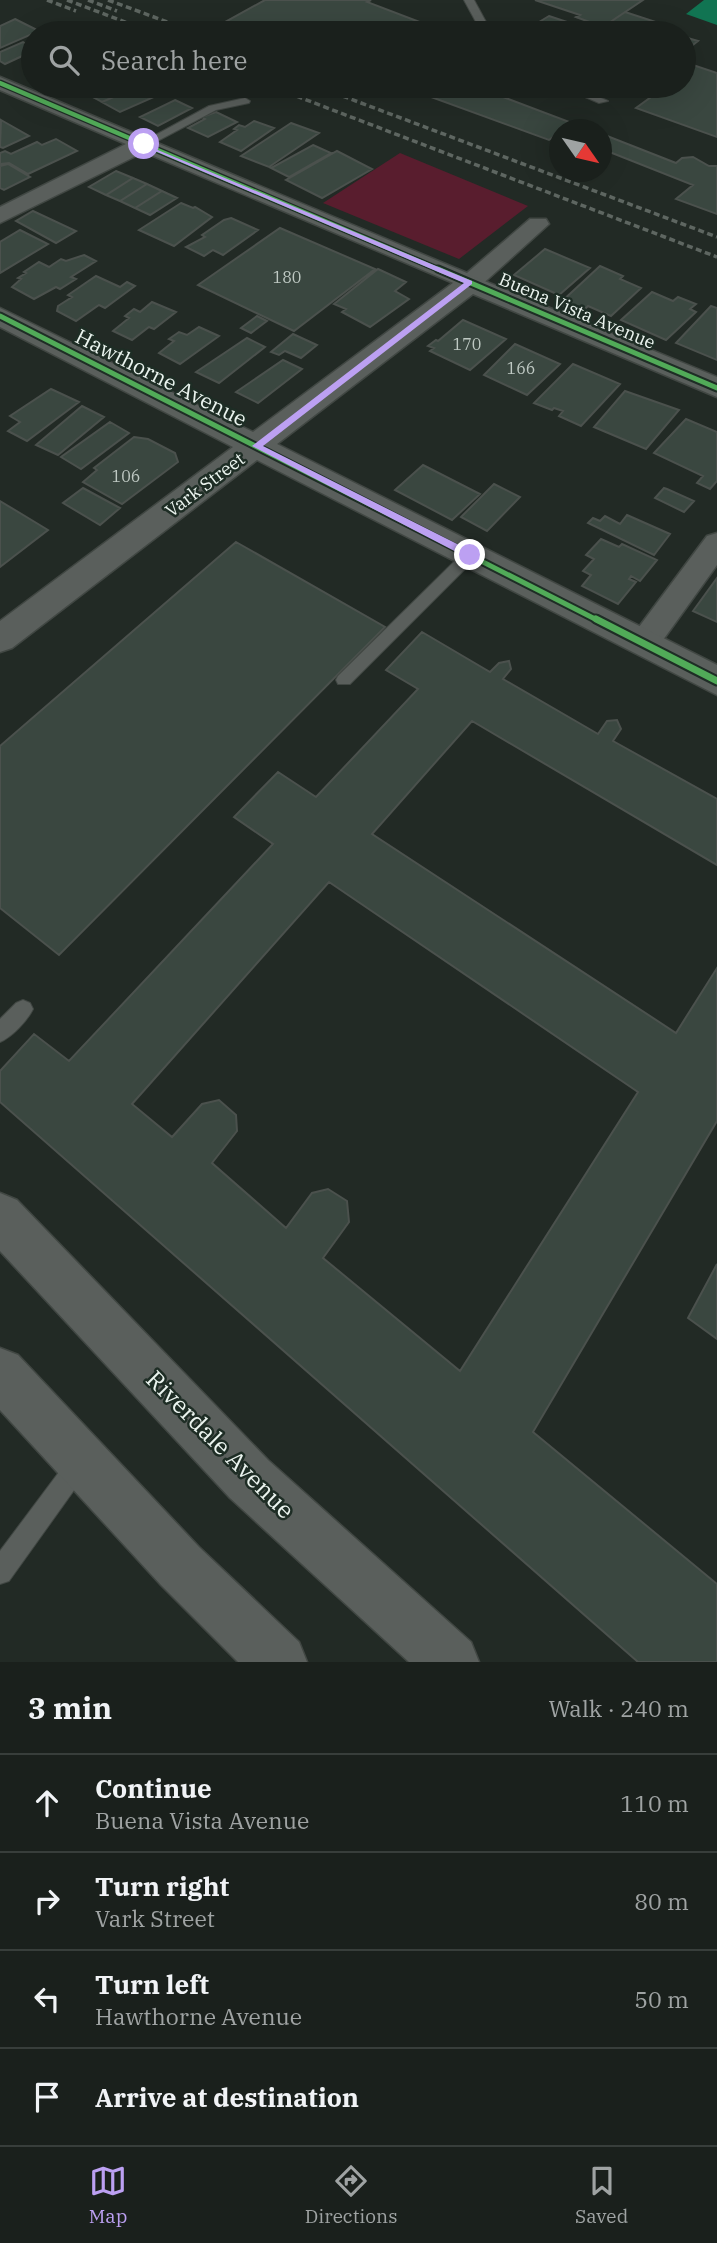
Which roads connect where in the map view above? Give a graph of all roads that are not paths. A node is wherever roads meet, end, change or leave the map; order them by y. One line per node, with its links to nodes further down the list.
1 (468, 0): 2 (lane)
2 (480, 21)
3 (0, 83): 4 (street, Buena Vista Avenue)
4 (21, 92)
5 (35, 98): 9 (street, Buena Vista Avenue)
6 (595, 98): 8 (lane)
7 (245, 101): 9 (lane)
8 (603, 101)
9 (144, 144): 10 (street); 12 (street, Buena Vista Avenue)
10 (0, 216)
11 (538, 224): 12 (street, Vark Street)
12 (470, 283): 14 (street, Buena Vista Avenue); 15 (street, Vark Street)
13 (0, 316): 15 (street, Hawthorne Avenue)
14 (717, 388)
15 (256, 446): 17 (street, Hawthorne Avenue); 18 (street, Vark Street)
16 (717, 543): 19 (street)
17 (470, 555): 19 (street, Hawthorne Avenue); 20 (lane)
18 (0, 639)
19 (644, 643): 21 (street, Hawthorne Avenue)
20 (344, 680)
21 (717, 681)
22 (23, 1009): 23 (lane)
23 (0, 1033)
24 (0, 1217): 29 (street, Riverdale Avenue)
25 (0, 1373): 26 (street)
26 (83, 1459): 27 (lane); 28 (street)
27 (0, 1572)
28 (279, 1662)
29 (451, 1662)

